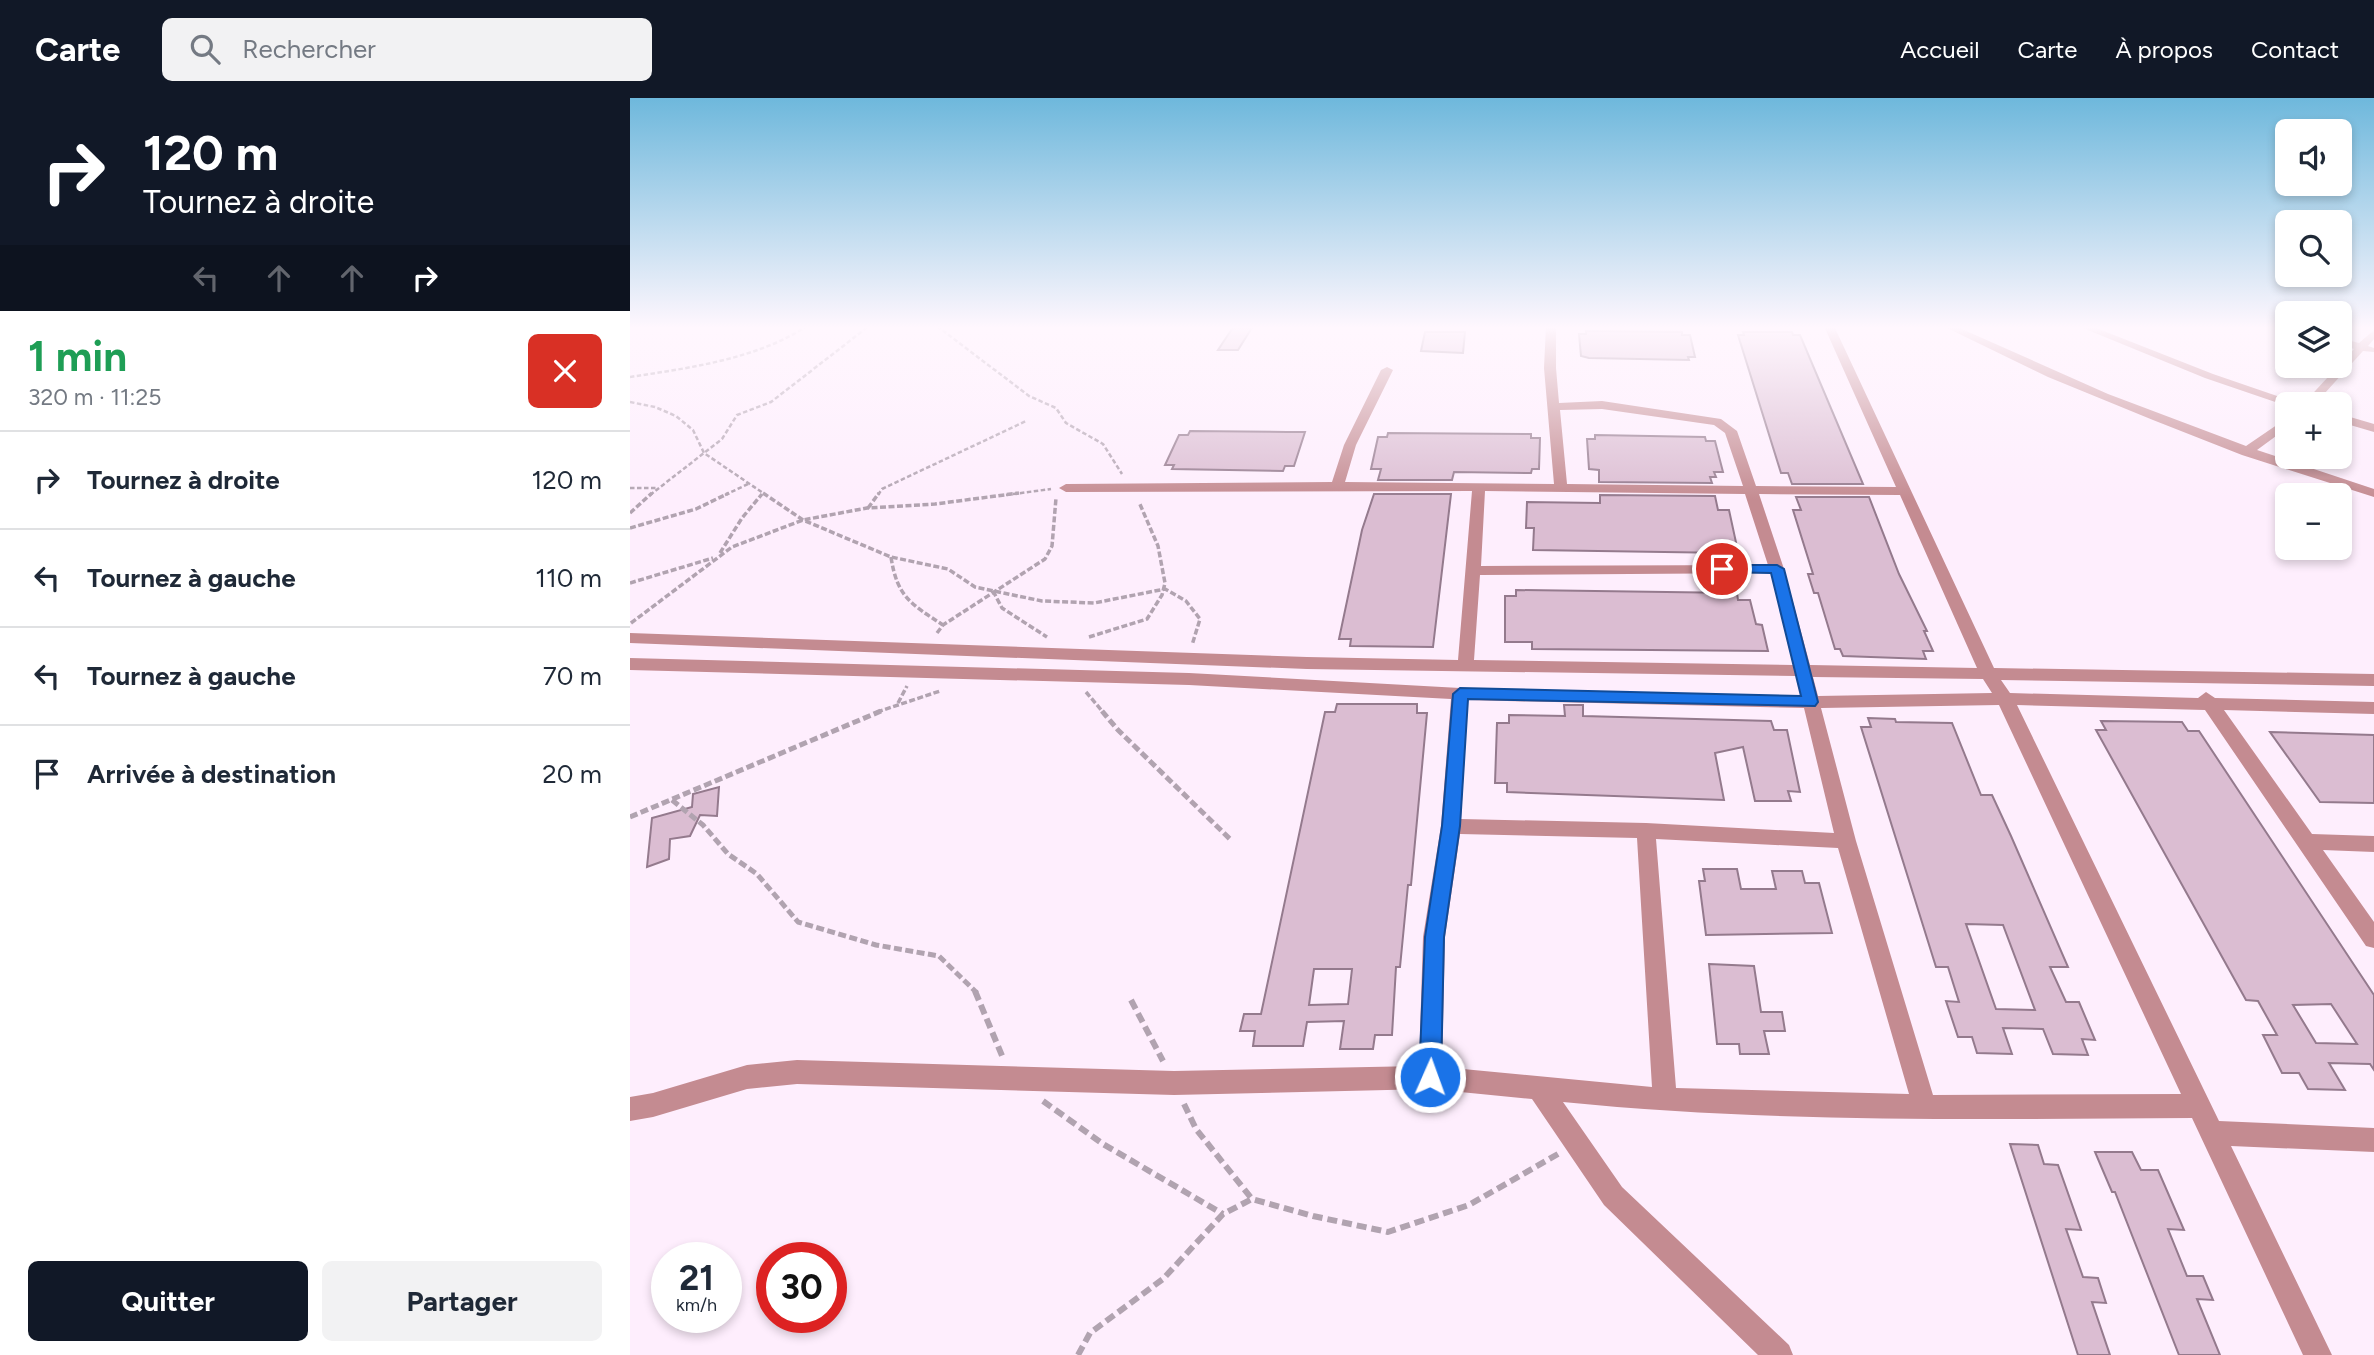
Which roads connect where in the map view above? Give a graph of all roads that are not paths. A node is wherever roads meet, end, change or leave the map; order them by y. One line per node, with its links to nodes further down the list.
1 (1380, 385): 12 (street)
2 (1552, 385): 7 (street)
3 (1856, 385): 17 (street)
4 (2078, 385): 11 (street)
5 (2235, 385): 6 (street)
6 (2275, 398)
7 (1553, 407): 13 (street); 16 (street)
8 (2352, 422): 9 (street)
9 (2374, 428)
10 (2275, 431): 11 (street)
11 (2246, 452): 18 (street)
12 (1337, 486): 14 (street); 15 (street)
13 (1562, 487): 15 (street); 16 (street)
14 (1061, 488)
15 (1479, 489): 20 (street)
16 (1752, 490): 17 (street); 19 (street)
17 (1906, 491): 25 (street)
18 (2374, 493)
19 (1777, 569): 20 (street); 24 (street)
20 (1473, 571): 23 (street)
21 (630, 638): 23 (street)
22 (630, 664): 28 (street)
23 (1466, 664): 24 (street)
24 (1803, 671): 25 (street); 30 (street)
25 (1988, 674): 26 (street); 29 (street)
26 (2192, 678): 27 (street); 31 (street)
27 (2374, 680)
28 (1460, 694): 30 (street); 33 (street)
29 (2005, 699): 30 (street); 31 (street); 42 (street)
30 (1810, 702): 35 (street)
31 (2210, 704): 32 (street); 36 (street)
32 (2374, 708)
33 (1451, 826): 34 (street); 39 (street)
34 (1646, 831): 35 (street); 41 (street)
35 (1846, 841): 43 (street)
36 (2307, 842): 37 (street); 38 (street)
37 (2374, 844)
38 (2374, 939)
39 (1430, 1077): 40 (street); 44 (street)
40 (1539, 1088): 41 (street); 47 (street)
41 (1665, 1100): 43 (street)
42 (2201, 1106): 43 (street); 45 (street)
43 (1926, 1107)
44 (630, 1109)
45 (2214, 1133): 46 (street); 48 (street)
46 (2374, 1140)
47 (1779, 1355)
48 (2318, 1355)

